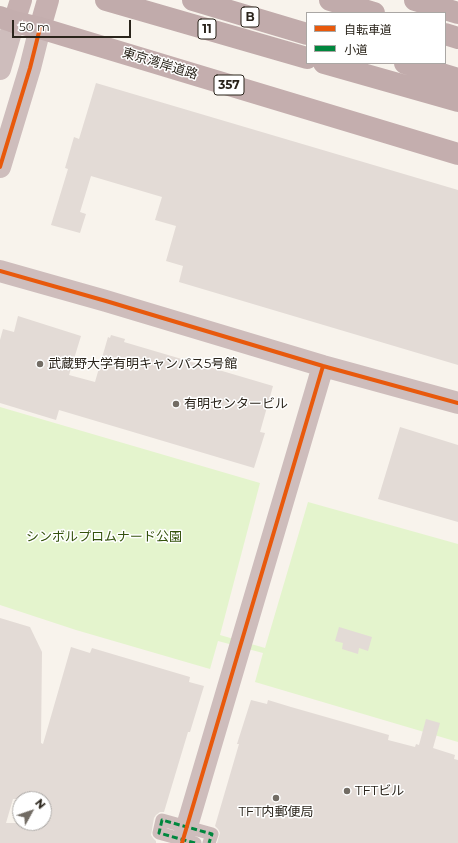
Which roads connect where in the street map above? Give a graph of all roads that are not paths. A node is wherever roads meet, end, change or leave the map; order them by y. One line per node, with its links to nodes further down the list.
1 (21, 0): 9 (main road)
2 (48, 0): 10 (main road)
3 (106, 0): 12 (highway, 11)
4 (193, 0): 11 (highway, B)
5 (330, 0): 7 (highway)
6 (415, 0): 8 (highway)
7 (371, 12)
8 (458, 13)
9 (7, 20): 10 (highway, 東京湾岸道路 / 357); 15 (street)
10 (40, 28): 18 (highway, 東京湾岸道路 / 357); 19 (street)
11 (306, 34)
12 (306, 58)
13 (327, 64): 17 (highway)
14 (408, 64): 16 (highway)
15 (0, 69)
16 (452, 77)
17 (449, 99)
18 (458, 154)
19 (0, 167)
20 (0, 270): 21 (street)
21 (323, 366): 22 (street); 23 (street)
22 (458, 403)
23 (182, 843)
24 (195, 843): 25 (street)
25 (209, 843)

